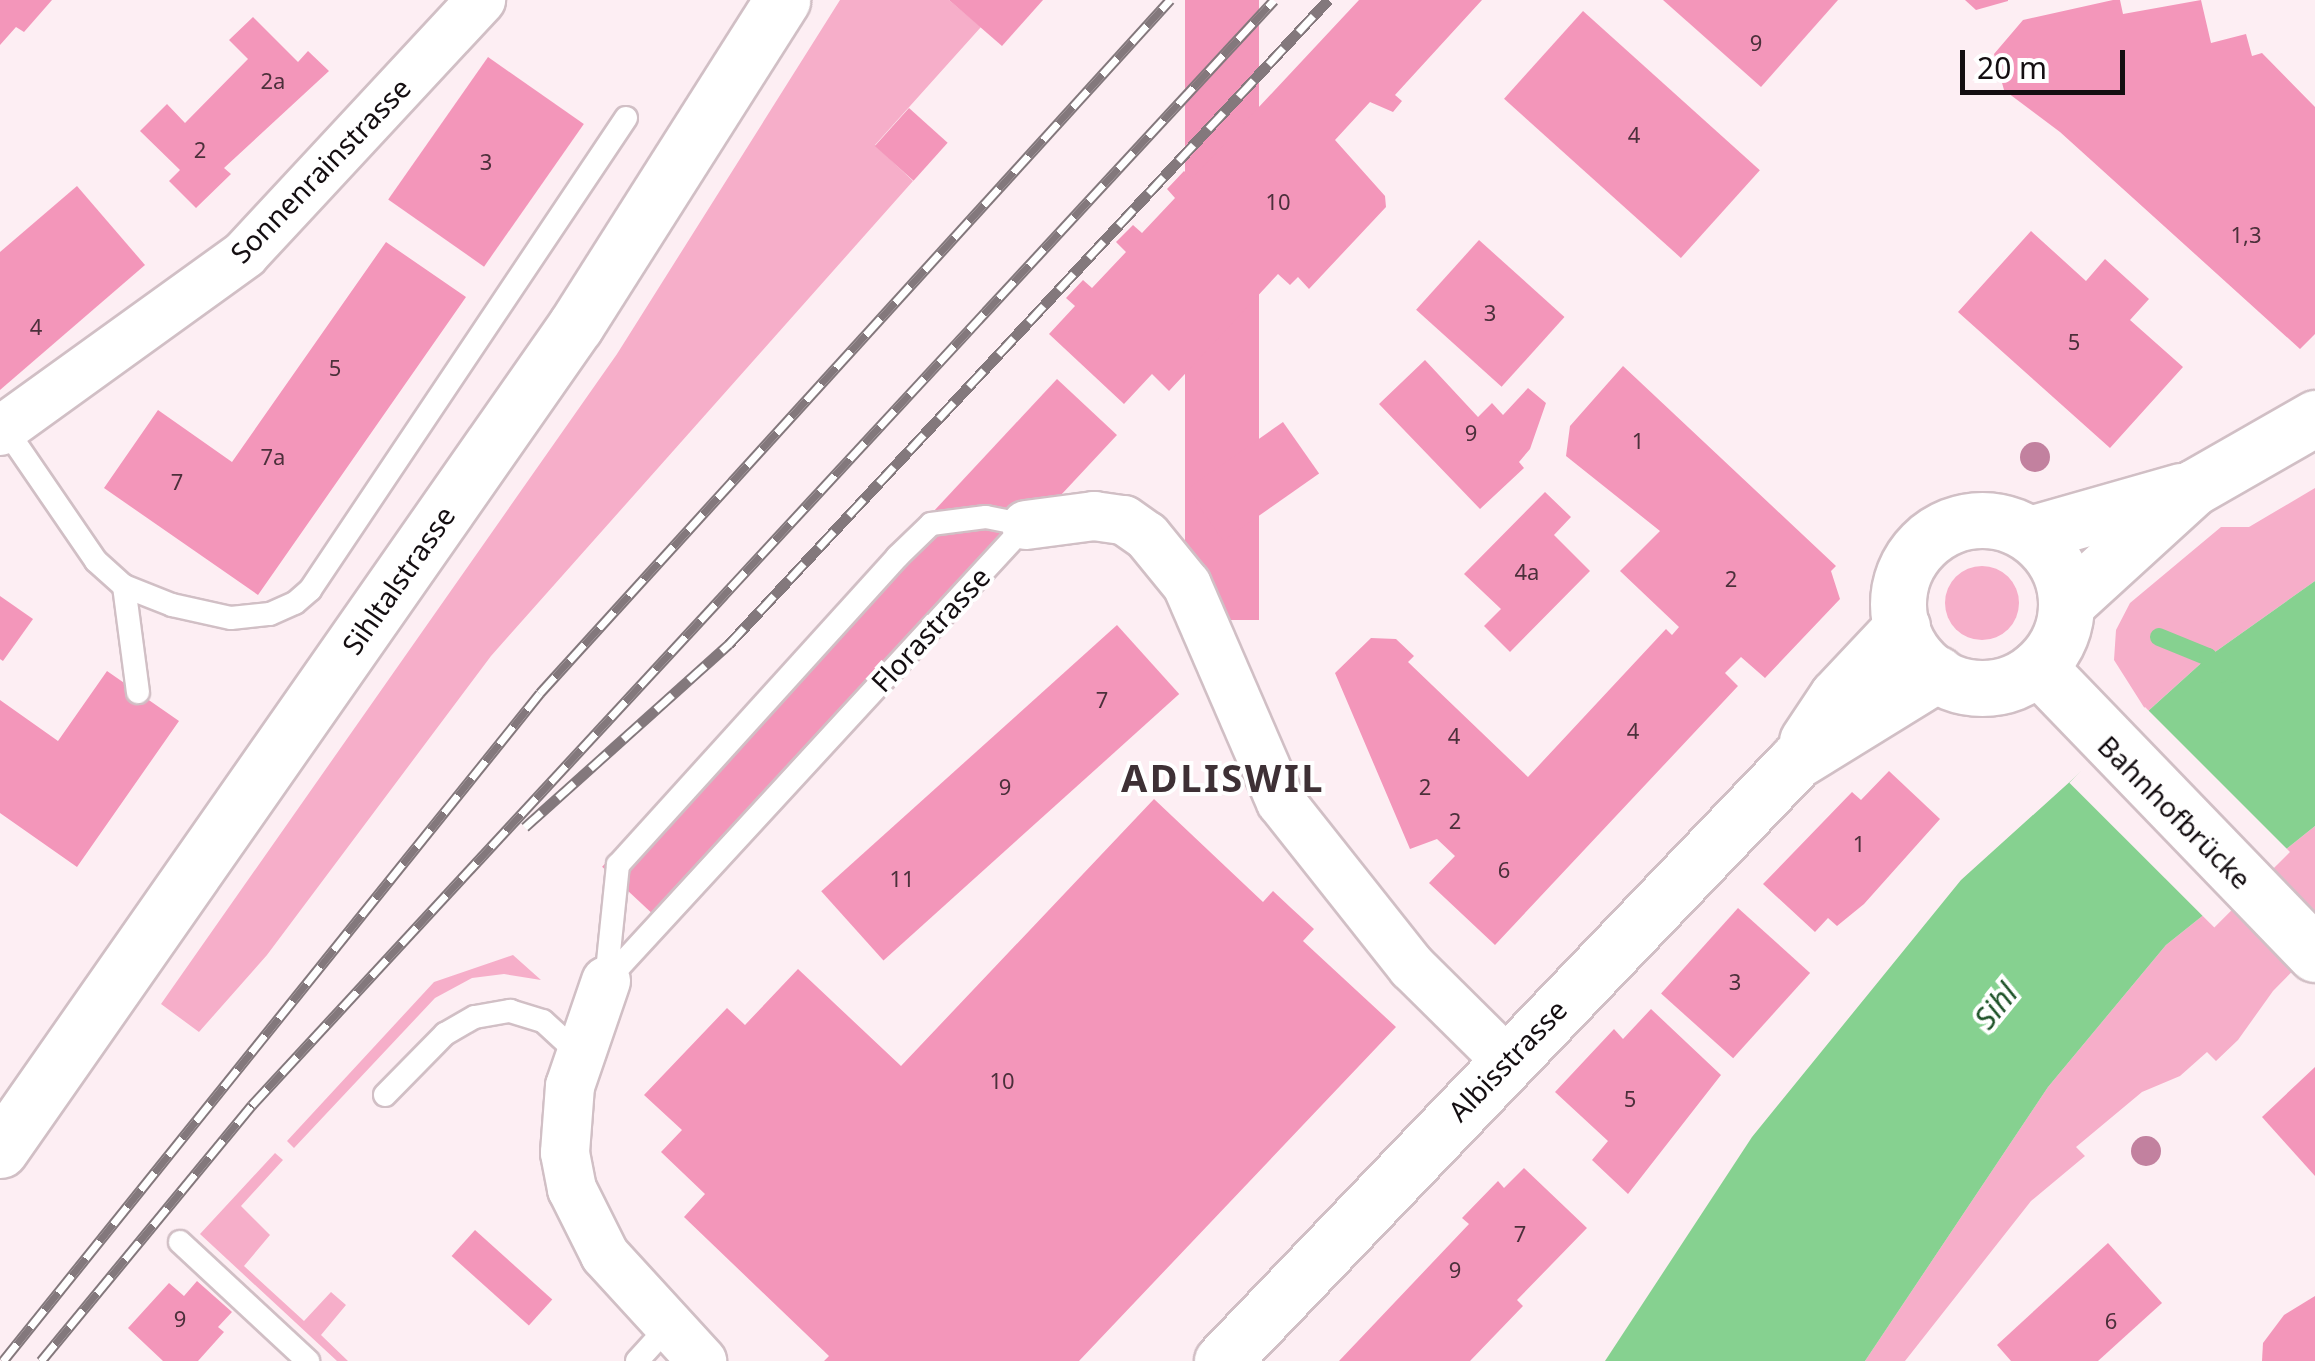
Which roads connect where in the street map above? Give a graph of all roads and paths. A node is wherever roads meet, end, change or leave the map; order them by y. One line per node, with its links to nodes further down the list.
1 (482, 0): 5 (street, Sonnenrainstrasse)
2 (782, 0): 21 (main road, Sihltalstrasse)
3 (626, 118): 9 (lane)
4 (2315, 418): 6 (main road)
5 (2, 430): 9 (lane)
6 (2194, 488): 8 (main road); 10 (main road)
7 (1026, 525): 17 (lane, Florastrasse); 17 (lane); 19 (street)
8 (2030, 534): 10 (main road); 11 (main road)
9 (124, 586): 14 (lane)
10 (2066, 603): 13 (main road)
11 (1902, 627): 12 (main road); 15 (main road, Albisstrasse)
12 (1937, 674): 13 (main road); 15 (main road, Albisstrasse)
13 (2054, 686): 16 (main road, Bahnhofbrücke)
14 (138, 692)
15 (1796, 761): 19 (main road, Albisstrasse)
16 (2315, 954)
17 (606, 980): 18 (street, Florastrasse)
18 (580, 1054): 20 (lane); 23 (street, Florastrasse)
19 (1506, 1060): 26 (main road, Albisstrasse)
20 (385, 1096)
21 (0, 1150)
22 (180, 1242): 24 (lane)
23 (652, 1344): 25 (street, Florastrasse)
24 (308, 1361)
25 (702, 1361)
26 (1222, 1361)

